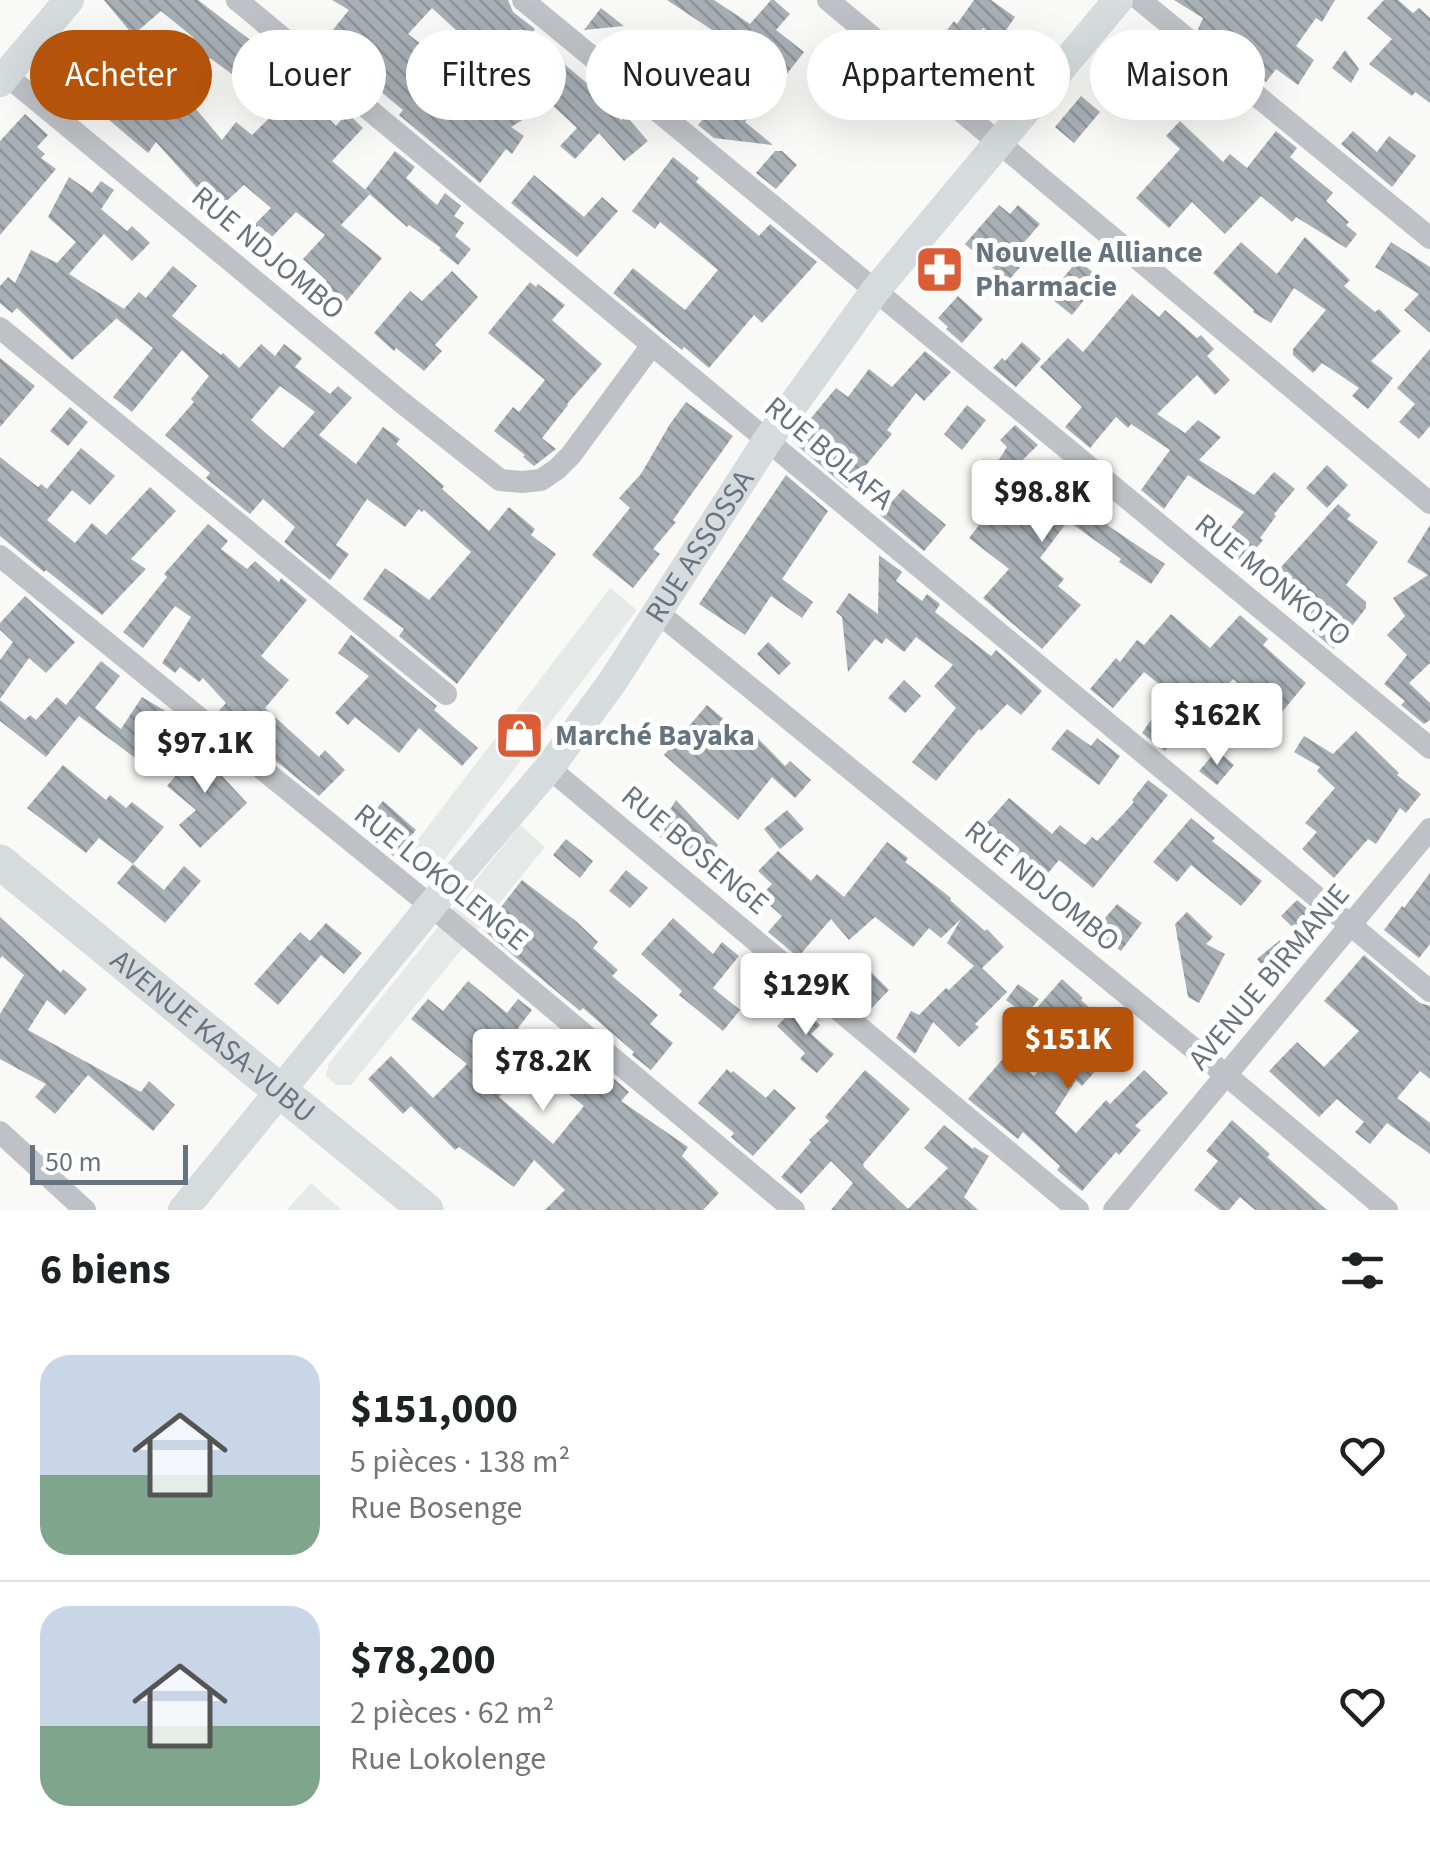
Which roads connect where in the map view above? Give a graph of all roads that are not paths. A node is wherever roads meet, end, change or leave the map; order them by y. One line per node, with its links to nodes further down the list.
1 (68, 0): 7 (street)
2 (237, 0): 12 (street, RUE BOLAFA)
3 (523, 0): 10 (street, RUE MONKOTO)
4 (828, 0): 8 (street)
5 (1118, 0): 8 (street, RUE ASSOSSA)
6 (1140, 0): 9 (street)
7 (2, 76): 12 (street, RUE NDJOMBO)
8 (999, 144): 10 (street, RUE ASSOSSA); 14 (street)
9 (1430, 238)
10 (875, 291): 13 (street, RUE ASSOSSA); 18 (street, RUE MONKOTO)
11 (0, 328): 17 (street)
12 (652, 345): 13 (street, RUE BOLAFA)
13 (766, 441): 16 (street, RUE ASSOSSA); 23 (street, RUE BOLAFA)
14 (1430, 503)
15 (0, 556): 22 (street, RUE LOKOLENGE)
16 (656, 611): 19 (street, RUE ASSOSSA); 25 (street, RUE NDJOMBO)
17 (446, 694)
18 (1430, 748)
19 (549, 768): 22 (street, RUE ASSOSSA); 32 (street, RUE BOSENGE)
20 (1430, 829): 23 (street, AVENUE BIRMANIE)
21 (0, 862): 26 (main road, AVENUE KASA-VUBU)
22 (432, 906): 26 (street, RUE ASSOSSA); 31 (street, RUE LOKOLENGE)
23 (1352, 926): 24 (street, RUE BOLAFA); 25 (street, AVENUE BIRMANIE)
24 (1430, 990)
25 (1226, 1075): 33 (street, AVENUE BIRMANIE); 34 (street, RUE NDJOMBO)
26 (281, 1092): 29 (street, RUE ASSOSSA); 30 (main road, AVENUE KASA-VUBU)
27 (0, 1132): 28 (street)
28 (86, 1210)
29 (182, 1210)
30 (426, 1210)
31 (794, 1210)
32 (1078, 1210)
33 (1114, 1210)
34 (1387, 1210)

